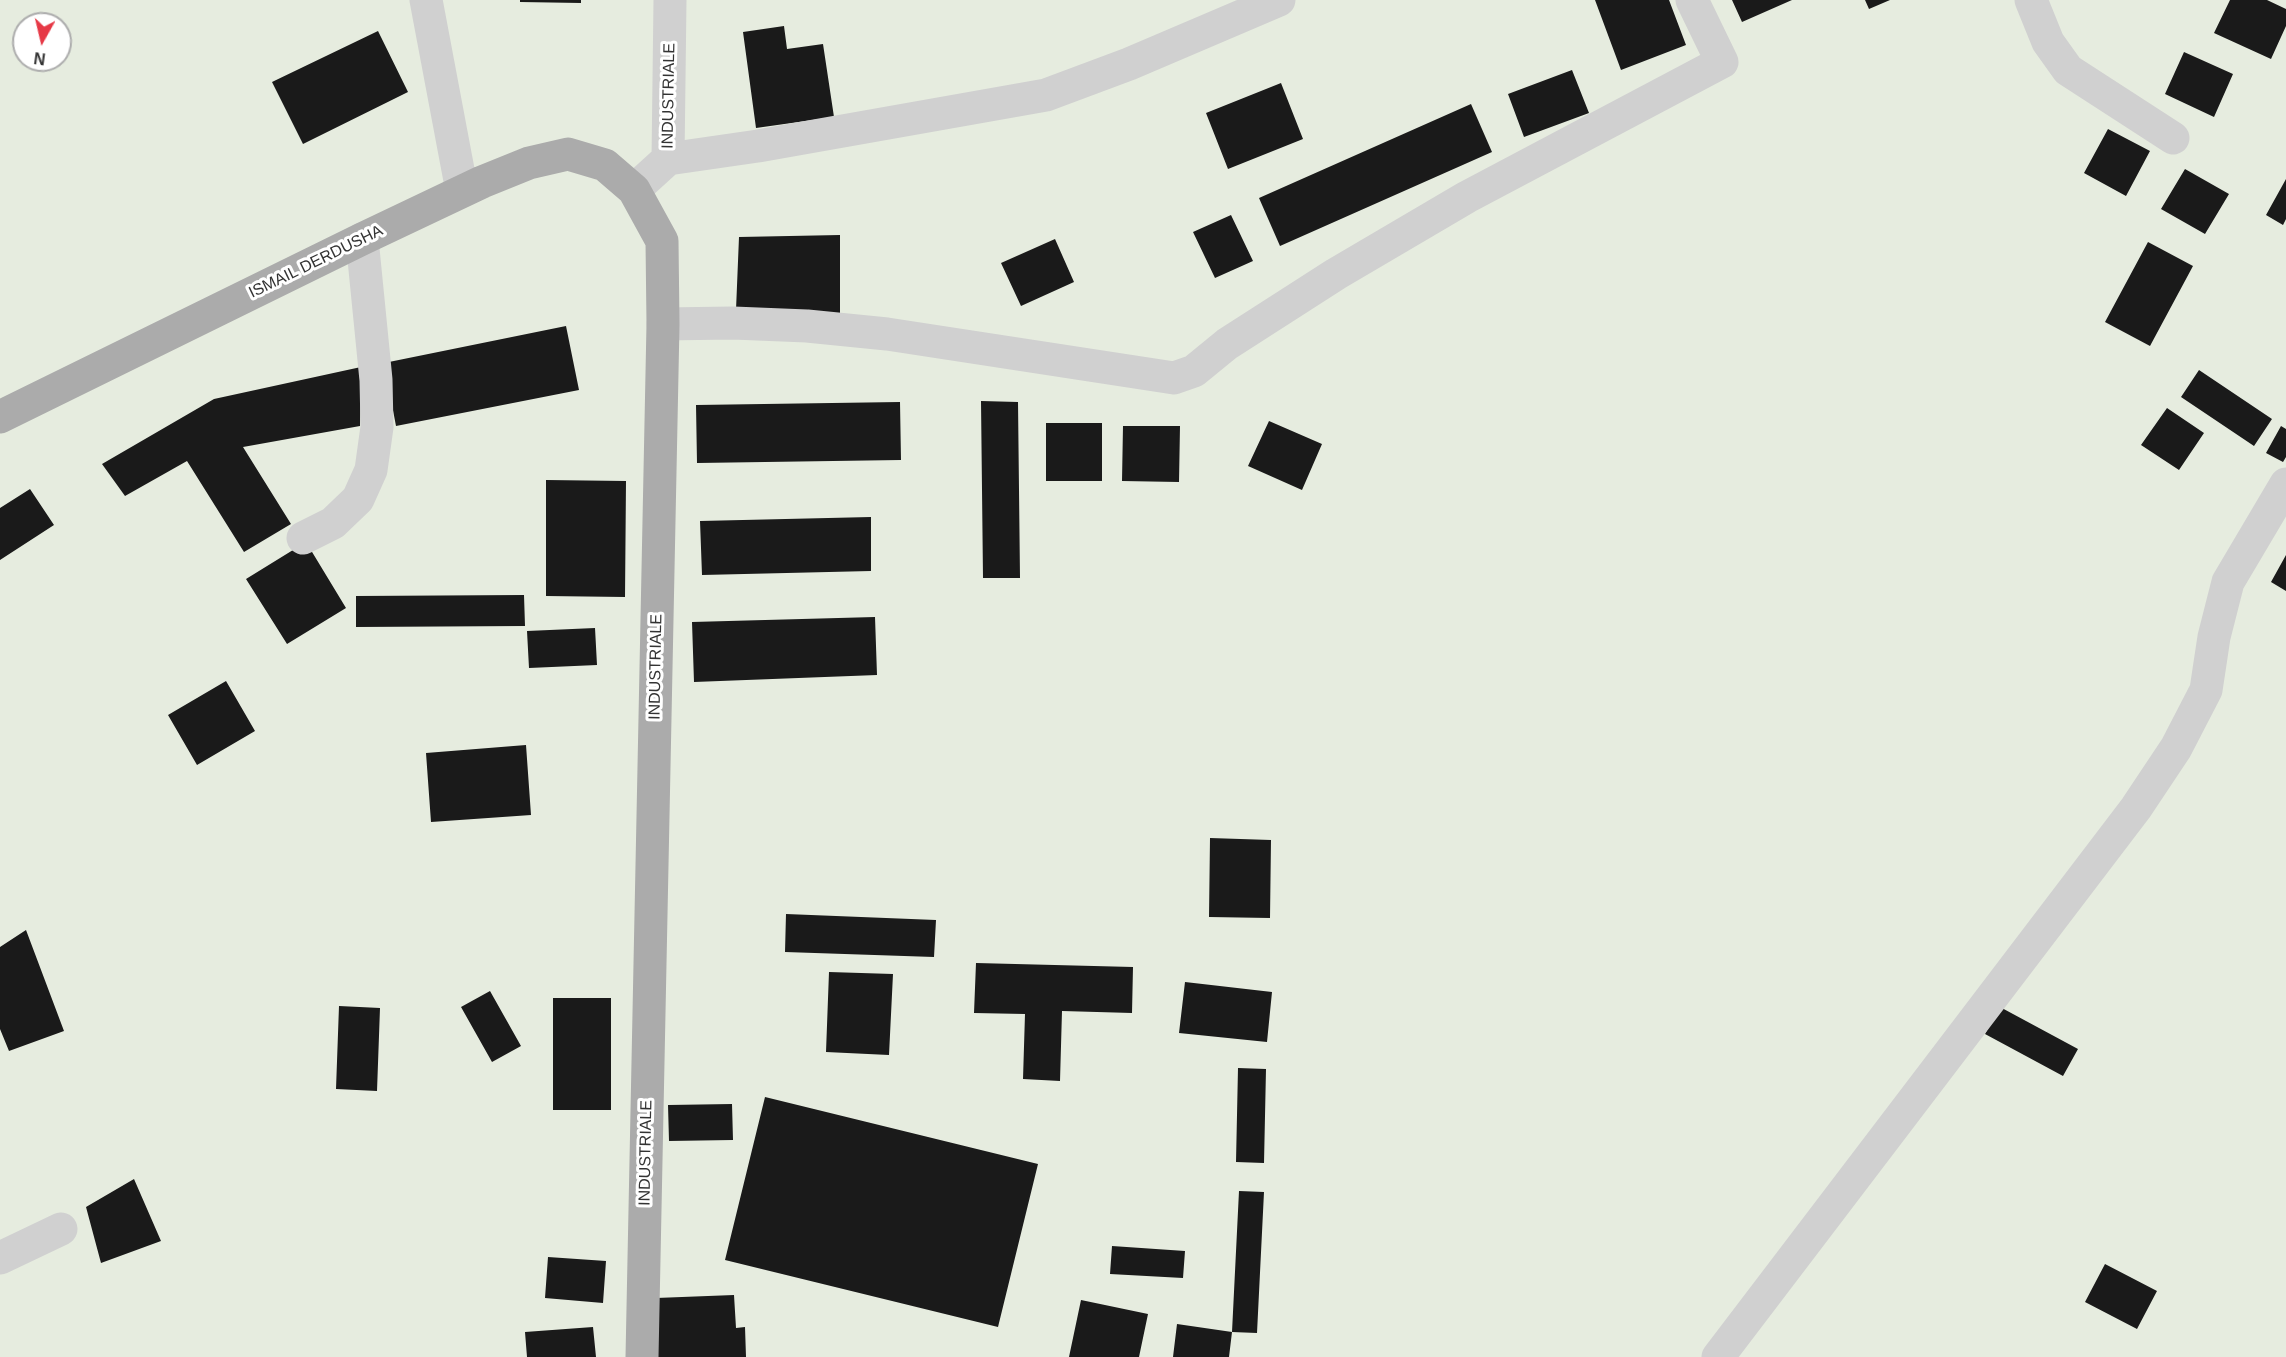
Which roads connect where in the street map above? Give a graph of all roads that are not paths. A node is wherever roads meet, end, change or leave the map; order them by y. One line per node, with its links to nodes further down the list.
1 (426, 0): 9 (street)
2 (670, 0): 7 (street, INDUSTRIALE)
3 (1279, 0): 7 (street)
4 (1692, 0): 11 (street)
5 (2031, 0): 6 (street)
6 (2173, 138)
7 (668, 159): 8 (street, INDUSTRIALE)
8 (634, 190): 9 (main road, ISMAIL DERDUSHA); 11 (main road, INDUSTRIALE)
9 (462, 191): 10 (main road, ISMAIL DERDUSHA)
10 (362, 239): 12 (main road, ISMAIL DERDUSHA); 14 (street)
11 (663, 324): 17 (main road, INDUSTRIALE)
12 (0, 417)
13 (2286, 484): 18 (street)
14 (303, 538)
15 (61, 1229): 16 (street)
16 (0, 1258)
17 (642, 1357)
18 (1718, 1357)

